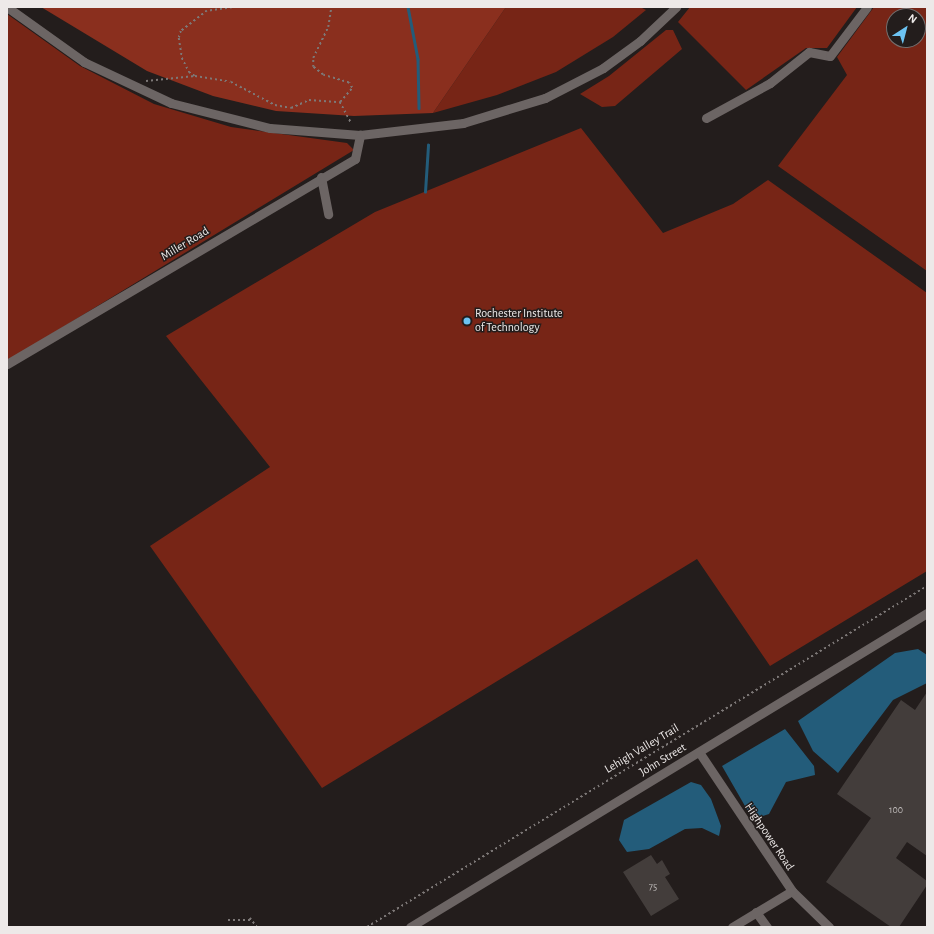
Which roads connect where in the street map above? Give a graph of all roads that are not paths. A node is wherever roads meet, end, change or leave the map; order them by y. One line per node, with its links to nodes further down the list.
1 (7, 7): 5 (street)
2 (676, 7): 5 (street)
3 (867, 7): 4 (street)
4 (706, 118)
5 (360, 134): 6 (street, Miller Road)
6 (321, 177): 7 (street); 8 (street, Miller Road)
7 (328, 214)
8 (7, 364)
9 (927, 613): 10 (street, John Street)
10 (699, 752): 11 (street, Highpower Road); 13 (street, John Street)
11 (792, 891): 12 (street); 16 (street, Highpower Road)
12 (756, 912): 14 (street); 15 (street)
13 (410, 927)
14 (732, 927)
15 (767, 927)
16 (829, 927)

